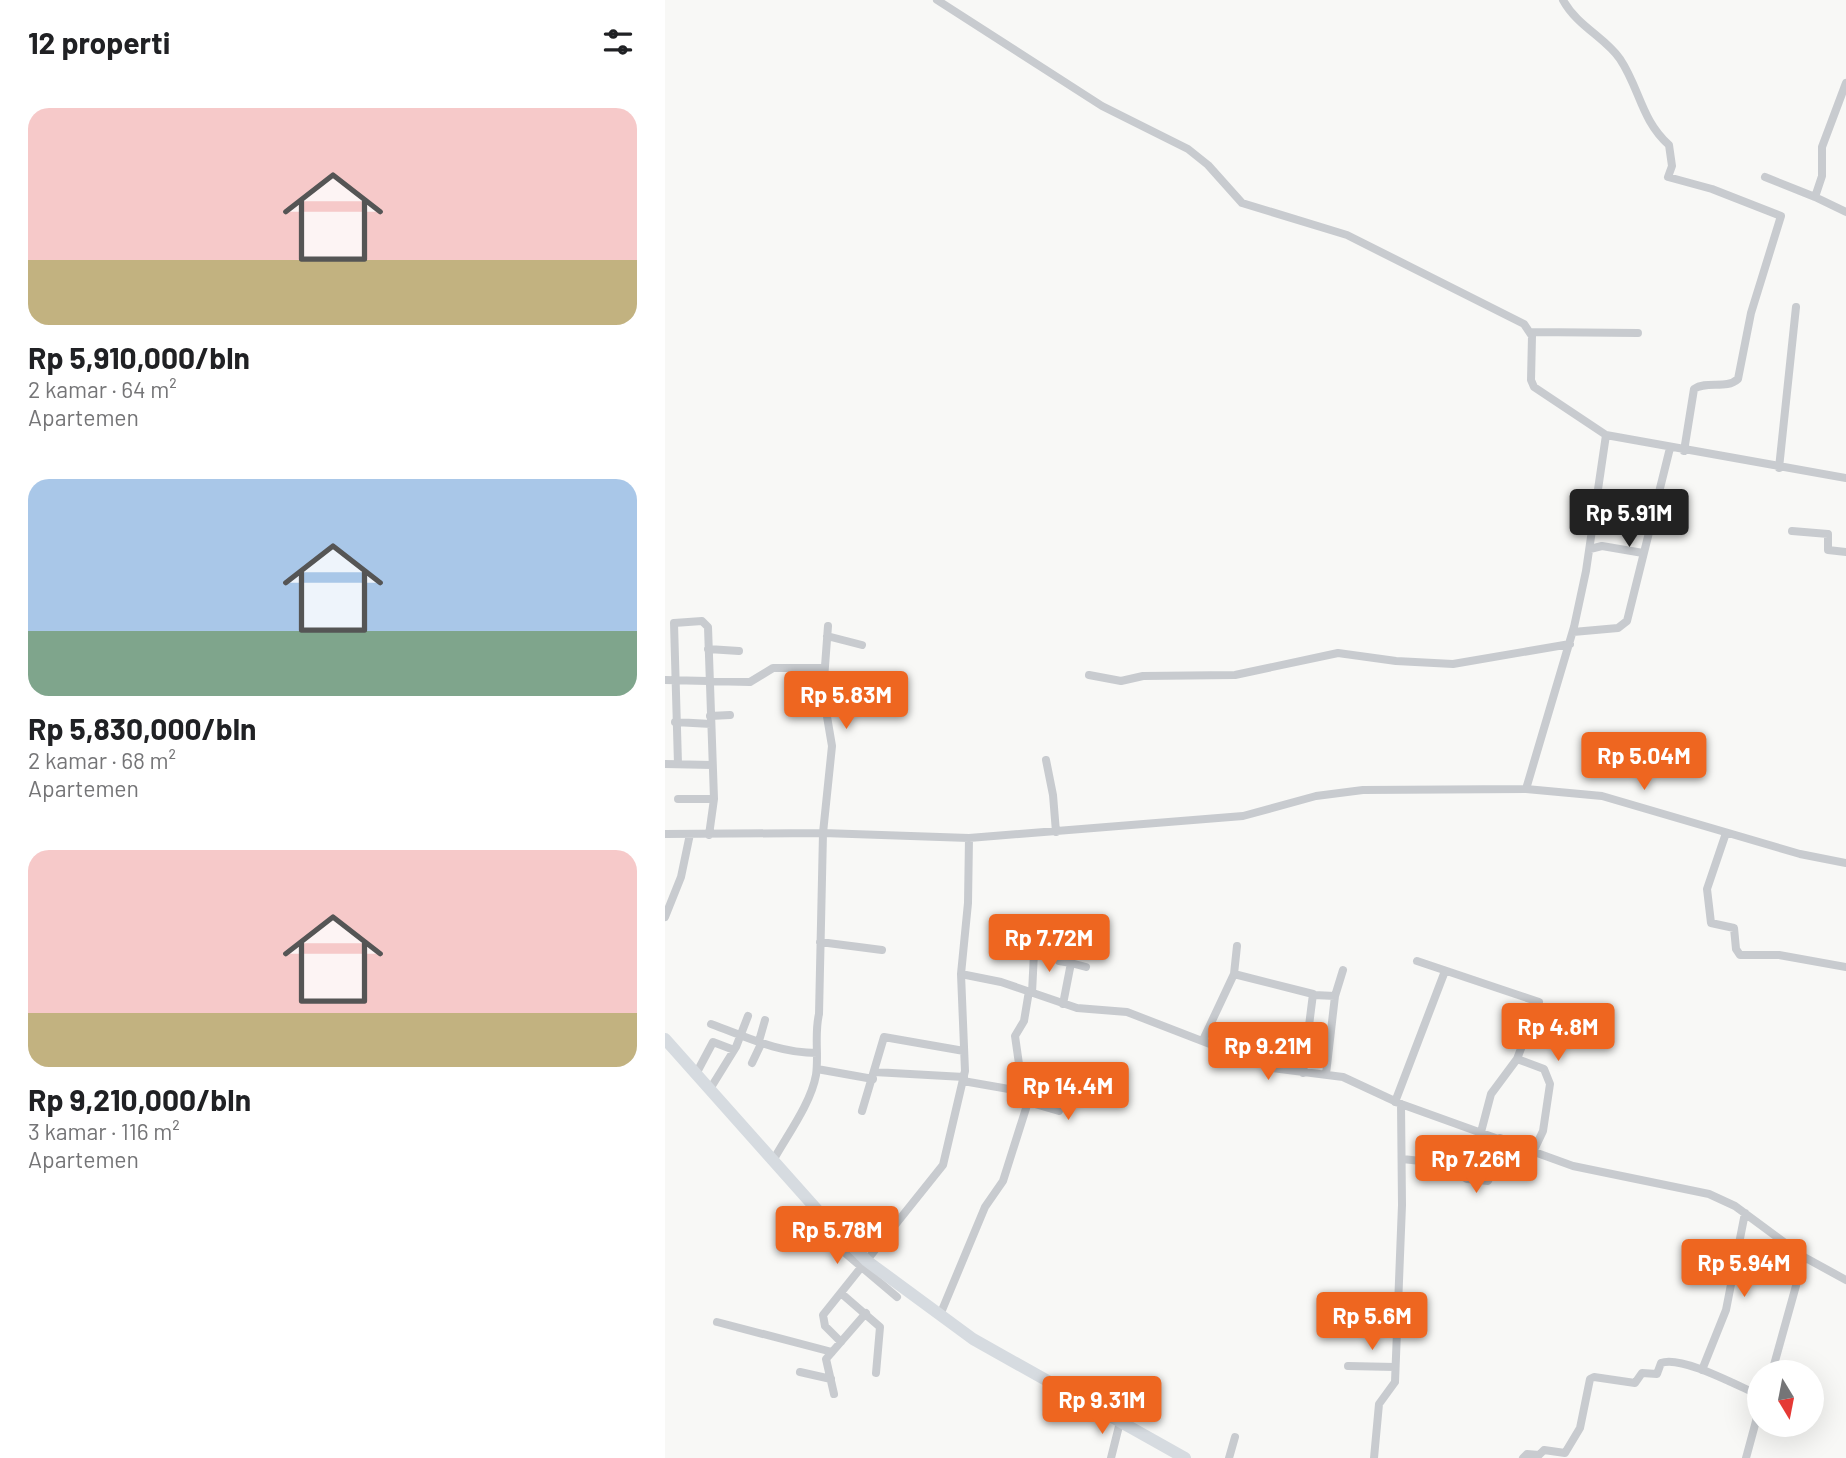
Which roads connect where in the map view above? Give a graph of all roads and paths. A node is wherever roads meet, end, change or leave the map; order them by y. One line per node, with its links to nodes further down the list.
1 (937, 0): 8 (street)
2 (1563, 0): 12 (street)
3 (1846, 83): 5 (street)
4 (1765, 177): 5 (street)
5 (1815, 197): 6 (street)
6 (1846, 212)
7 (1796, 307): 13 (street)
8 (1531, 332): 9 (street); 10 (street)
9 (1638, 333)
10 (1606, 435): 11 (street); 16 (street)
11 (1670, 448): 12 (street); 18 (street)
12 (1684, 451): 13 (street)
13 (1779, 468): 14 (street)
14 (1846, 478)
15 (1791, 531): 17 (street)
16 (1590, 549): 18 (street); 20 (street)
17 (1846, 552)
18 (1643, 554): 20 (street)
19 (828, 626): 21 (street)
20 (1573, 632): 23 (street)
21 (827, 636): 22 (street); 26 (street)
22 (862, 645)
23 (1570, 645): 27 (street); 39 (street)
24 (708, 649): 25 (street); 28 (street); 29 (street)
25 (739, 651)
26 (824, 668): 29 (street); 30 (street)
27 (1089, 675)
28 (670, 680): 29 (street); 34 (street)
29 (707, 680): 33 (street)
30 (823, 686): 31 (street); 43 (street)
31 (851, 688)
32 (730, 715): 33 (street)
33 (711, 720): 34 (street); 38 (street)
34 (674, 722): 37 (street)
35 (1046, 760): 42 (street)
36 (665, 764): 37 (street)
37 (678, 764): 38 (street)
38 (712, 765): 41 (street)
39 (1526, 789): 42 (street); 46 (street)
40 (678, 799): 41 (street)
41 (713, 799): 47 (street)
42 (1056, 832): 48 (street)
43 (823, 833): 47 (street); 48 (street); 51 (street)
44 (665, 834): 45 (street)
45 (690, 834): 47 (street); 50 (street)
46 (1726, 834): 49 (street); 59 (street)
47 (709, 835)
48 (969, 838): 61 (street)
49 (1846, 863)
50 (665, 917)
51 (820, 942): 53 (street); 79 (street)
52 (1237, 946): 62 (street)
53 (882, 950)
54 (1034, 953): 64 (street)
55 (1059, 961): 57 (street)
56 (1417, 961): 60 (street)
57 (1071, 963): 58 (street); 67 (street)
58 (1086, 967)
59 (1846, 967)
60 (1445, 971): 80 (street); 94 (street)
61 (961, 974): 64 (street); 78 (street)
62 (1234, 974): 65 (street); 74 (street)
63 (1344, 977): 66 (street)
64 (1030, 992): 67 (street); 92 (street)
65 (1314, 995): 66 (street); 83 (street)
66 (1335, 996): 86 (street)
67 (1063, 1004): 74 (street)
68 (748, 1016): 72 (street)
69 (765, 1020): 76 (street)
70 (711, 1024): 71 (street)
71 (722, 1028): 72 (street); 75 (street)
72 (742, 1035): 76 (street); 77 (street)
73 (665, 1039): 84 (main road)
74 (1203, 1040): 83 (street)
75 (713, 1042): 77 (street); 84 (street)
76 (759, 1042): 79 (street); 81 (street)
77 (734, 1050): 91 (street)
78 (964, 1051): 87 (street); 88 (street)
79 (817, 1053): 82 (street)
80 (1517, 1059): 96 (street); 98 (street)
81 (752, 1063)
82 (817, 1069): 87 (street); 99 (street)
83 (1303, 1073): 86 (street)
84 (696, 1074): 91 (main road)
85 (932, 1074): 87 (street); 88 (street); 89 (street)
86 (1326, 1074): 94 (street)
87 (874, 1076): 95 (street)
88 (963, 1079): 92 (street); 103 (street)
89 (931, 1084)
90 (1070, 1088): 93 (street)
91 (710, 1089): 99 (main road)
92 (1014, 1090): 93 (street)
93 (1029, 1102): 108 (street)
94 (1398, 1103): 96 (street); 100 (street)
95 (862, 1111)
96 (1481, 1132): 97 (street)
97 (1500, 1138): 98 (street); 100 (street)
98 (1533, 1152): 101 (street)
99 (774, 1159): 103 (main road)
100 (1402, 1159): 114 (street)
101 (1745, 1213): 102 (street); 115 (street)
102 (1804, 1257): 104 (street); 112 (street)
103 (864, 1264): 105 (street); 106 (street); 108 (main road)
104 (1846, 1280)
105 (842, 1294): 107 (street); 110 (street)
106 (897, 1297)
107 (866, 1313): 110 (street); 117 (street)
108 (940, 1315): 121 (main road)
109 (717, 1322): 111 (street)
110 (841, 1342): 111 (street)
111 (831, 1352): 118 (street)
112 (1775, 1360)
113 (1348, 1366): 114 (street)
114 (1395, 1367): 127 (street)
115 (1702, 1370): 119 (street); 128 (street)
116 (800, 1373): 118 (street)
117 (876, 1373)
118 (831, 1379): 120 (street)
119 (1747, 1390)
120 (834, 1394)
121 (1120, 1422): 124 (street); 125 (main road)
122 (1235, 1437): 126 (street)
123 (1752, 1437): 129 (street)
124 (1111, 1458)
125 (1185, 1458)
126 (1229, 1458)
127 (1374, 1458)
128 (1523, 1458)
129 (1746, 1458)

